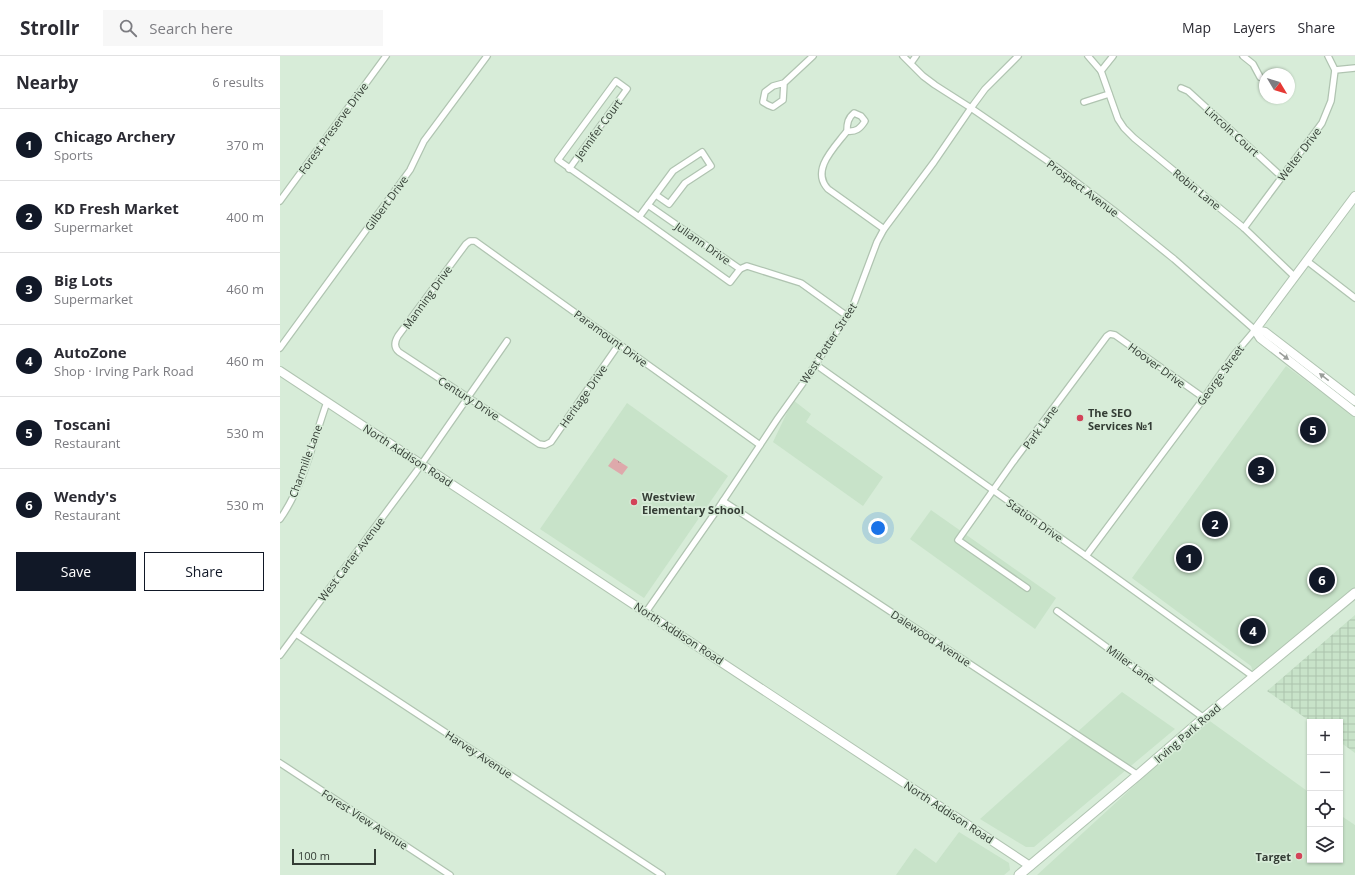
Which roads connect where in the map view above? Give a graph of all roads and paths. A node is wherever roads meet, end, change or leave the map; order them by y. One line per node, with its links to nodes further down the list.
1 (386, 56): 26 (street, Forest Preserve Drive)
2 (487, 56): 42 (street, Gilbert Drive)
3 (813, 56): 16 (street)
4 (903, 56): 11 (street, Prospect Avenue)
5 (916, 56): 11 (street)
6 (1018, 56): 20 (street, West Potter Street)
7 (1088, 56): 14 (street, Robin Lane)
8 (1113, 56): 14 (street)
9 (1243, 56): 15 (street)
10 (1328, 56): 13 (street)
11 (910, 63): 20 (street, Prospect Avenue)
12 (1355, 68): 13 (street)
13 (1335, 70): 23 (street, Welter Drive)
14 (1101, 71): 18 (street, Robin Lane)
15 (1259, 75)
16 (784, 83): 16 (street)
17 (1181, 88): 23 (street, Lincoln Court)
18 (1109, 94): 19 (street); 29 (street, Robin Lane)
19 (1084, 102)
20 (971, 108): 30 (street, West Potter Street); 37 (street, Prospect Avenue)
21 (847, 130): 30 (street)
22 (569, 169): 22 (street, Jennifer Court); 28 (street)
23 (1282, 177): 29 (street, Welter Drive)
24 (656, 195): 24 (street); 27 (street)
25 (1355, 196): 32 (street, George Street)
26 (280, 201)
27 (648, 205): 28 (street); 33 (street, Juliann Drive)
28 (639, 217): 33 (street)
29 (1244, 228): 34 (street, Robin Lane)
30 (884, 229): 36 (street, West Potter Street)
31 (462, 249): 40 (street, Paramount Drive); 41 (street, Manning Drive)
32 (1307, 261): 34 (street, George Street); 35 (street)
33 (740, 269): 36 (street, Juliann Drive)
34 (1296, 277): 37 (street, George Street)
35 (1355, 298)
36 (847, 316): 43 (street, West Potter Street)
37 (1255, 330): 46 (street, George Street); 47 (street, Prospect Avenue, one-way to 37); 49 (street, Prospect Avenue, one-way to 49)
38 (1110, 334): 46 (street, Hoover Drive); 53 (street, Park Lane)
39 (507, 341): 45 (street, West Carter Avenue)
40 (619, 344): 50 (street, Heritage Drive); 51 (street, Paramount Drive)
41 (395, 347): 45 (street, Century Drive)
42 (280, 348)
43 (815, 364): 51 (street, West Potter Street); 53 (street, Station Drive)
44 (280, 371): 48 (street, North Addison Road)
45 (468, 397): 50 (street, Century Drive); 52 (street, West Carter Avenue)
46 (1204, 398): 56 (street, George Street)
47 (1355, 401)
48 (327, 402): 52 (street, North Addison Road); 55 (street, Charmille Lane)
49 (1355, 412)
50 (545, 445)
51 (760, 445): 54 (street, West Potter Street)
52 (422, 464): 60 (street, North Addison Road); 61 (street, West Carter Avenue)
53 (993, 491): 56 (street, Station Drive); 57 (street, Park Lane)
54 (723, 501): 60 (street, West Potter Street); 66 (street, Dalewood Avenue)
55 (280, 519)
56 (1086, 556): 63 (street, Station Drive)
57 (1027, 588)
58 (1355, 592): 63 (main road, Irving Park Road)
59 (1057, 611): 64 (street, Miller Lane)
60 (646, 612): 67 (street, North Addison Road)
61 (296, 634): 62 (street, West Carter Avenue); 69 (street, Harvey Avenue)
62 (280, 655)
63 (1254, 677): 64 (main road, Irving Park Road)
64 (1204, 718): 66 (main road, Irving Park Road)
65 (280, 763): 68 (street, Forest View Avenue)
66 (1138, 775): 67 (main road, Irving Park Road)
67 (1030, 866): 70 (main road, Irving Park Road)
68 (450, 875)
69 (662, 875)
70 (1020, 875)

